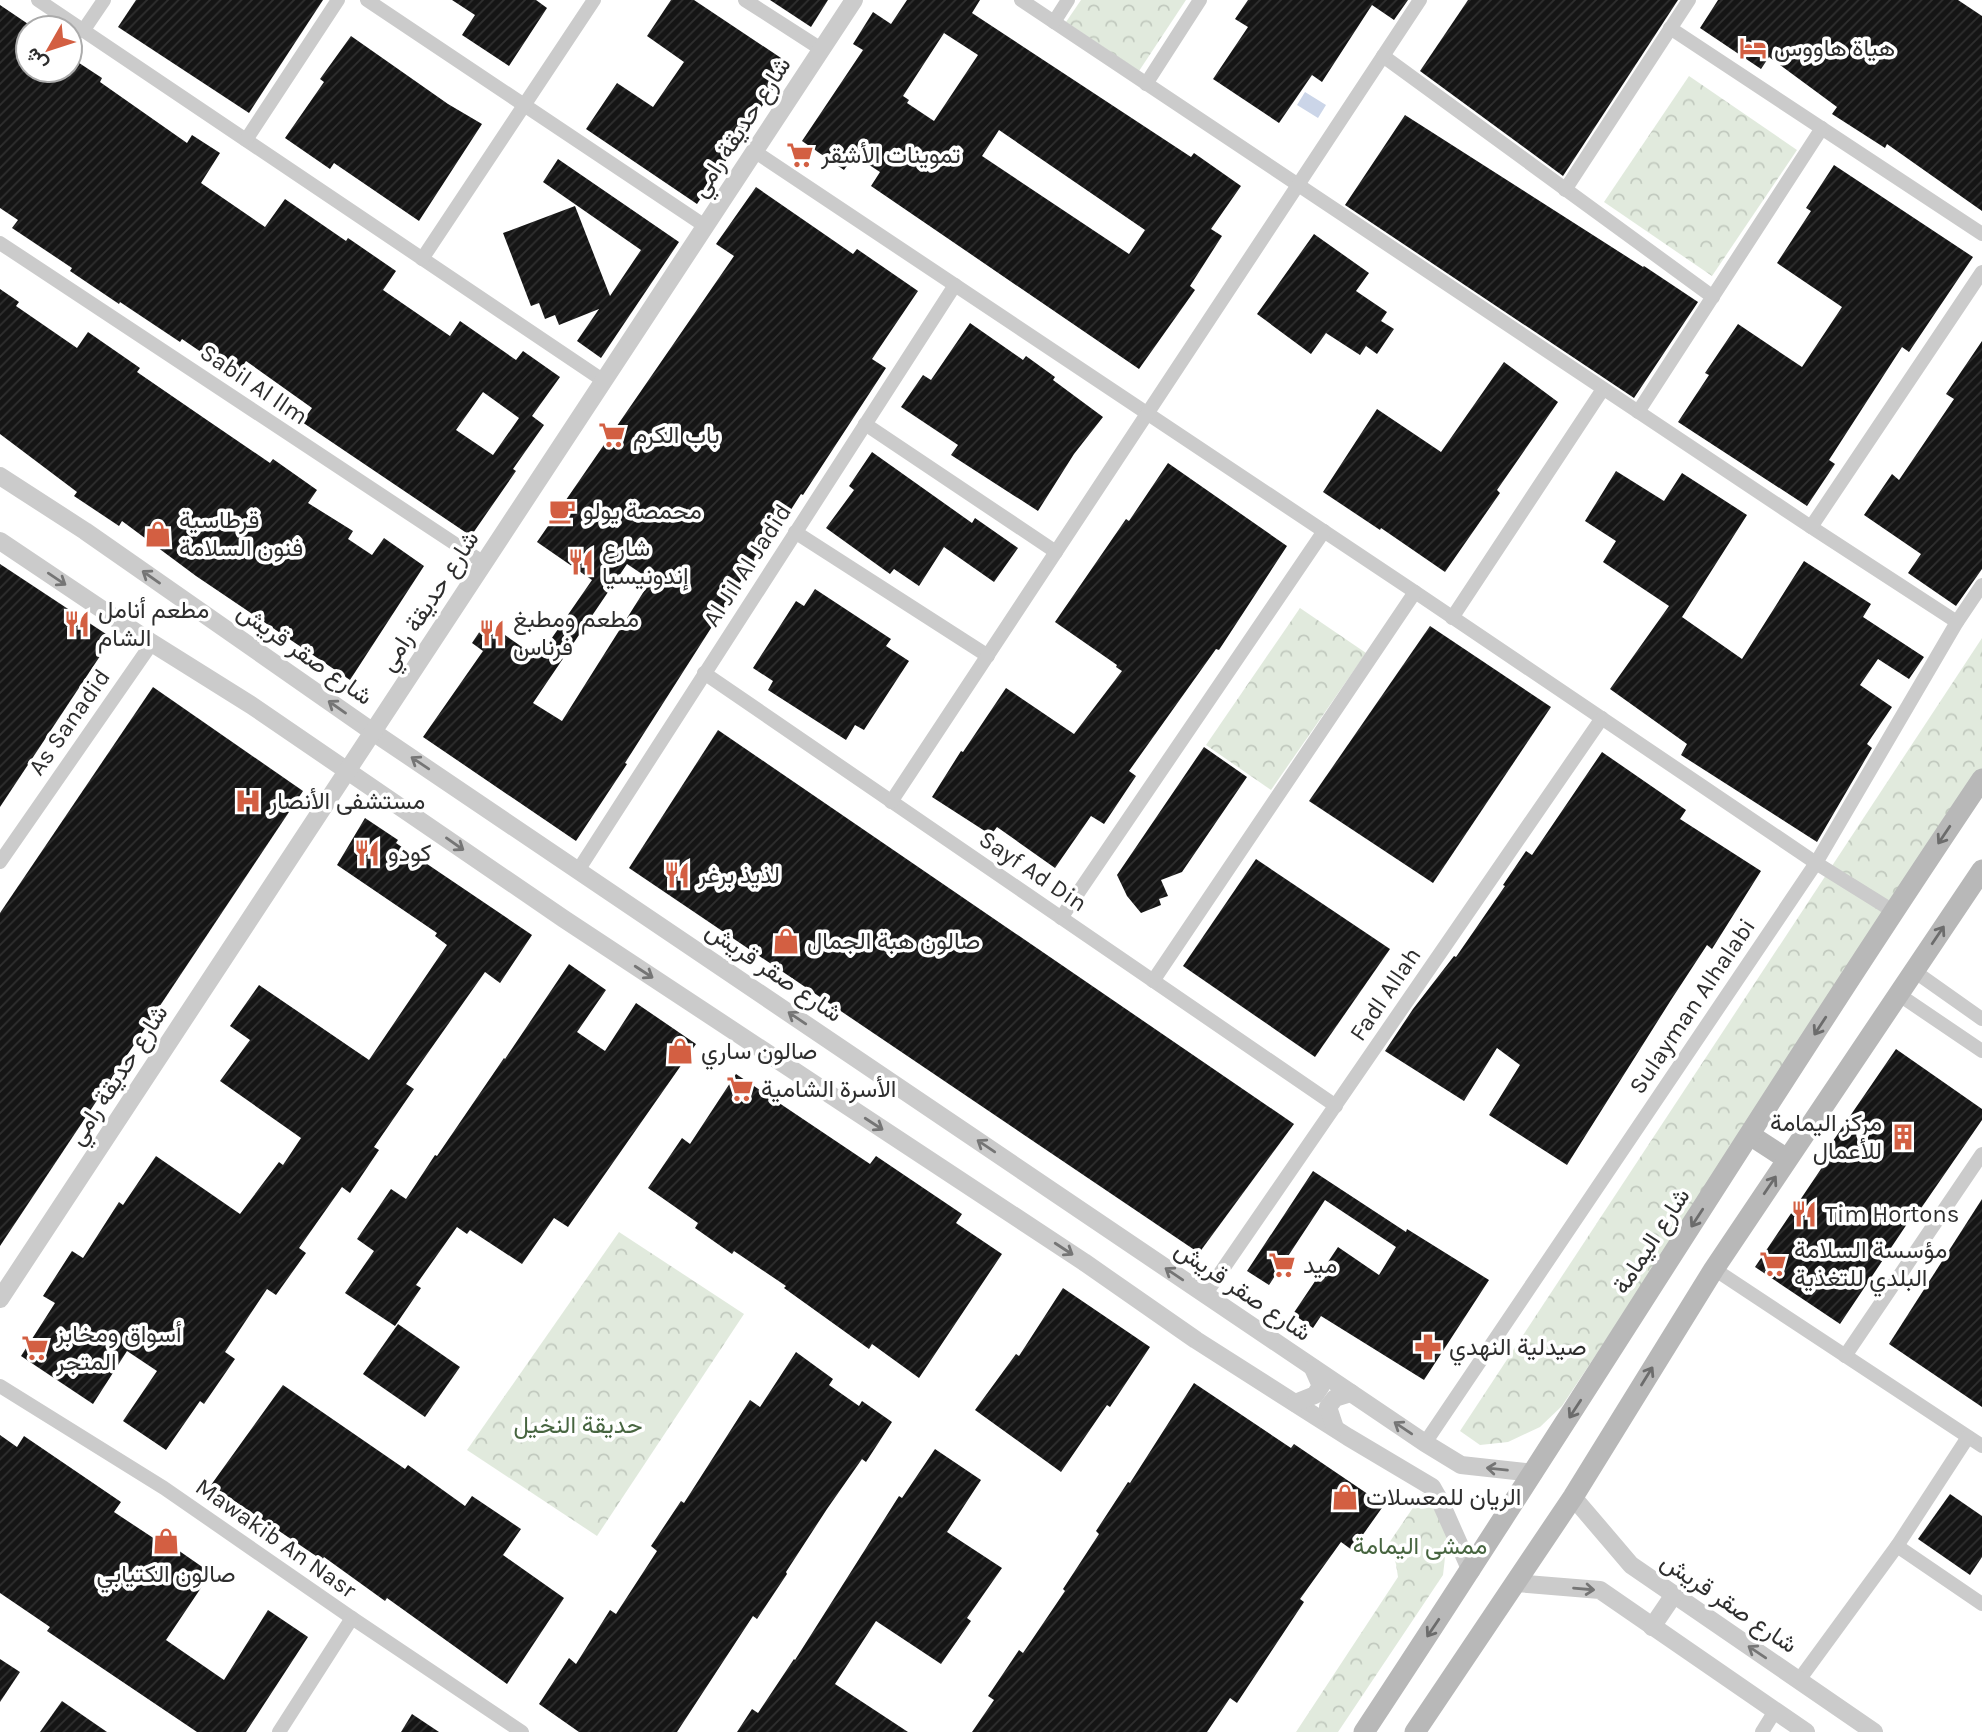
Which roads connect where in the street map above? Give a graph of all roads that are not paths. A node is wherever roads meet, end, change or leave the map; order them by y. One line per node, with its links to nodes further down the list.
1 (38, 0): 13 (street)
2 (103, 0): 16 (street)
3 (338, 0): 23 (street)
4 (368, 0): 21 (street)
5 (594, 0): 21 (street)
6 (745, 0): 18 (street)
7 (854, 0): 18 (street, شارع حديقة رامي)
8 (1021, 0): 14 (street)
9 (1068, 0): 14 (street)
10 (1200, 0): 20 (street)
11 (1420, 0): 19 (street)
12 (1689, 0): 15 (street)
13 (58, 14)
14 (1054, 22): 20 (street)
15 (1670, 28): 22 (street); 26 (street)
16 (84, 29)
17 (84, 32): 23 (street)
18 (821, 49): 24 (street, شارع حديقة رامي)
19 (1383, 56): 25 (street); 26 (street)
20 (1146, 84): 25 (street)
21 (523, 104): 27 (street); 30 (street)
22 (1822, 128): 28 (street); 33 (street)
23 (246, 140): 30 (street)
24 (754, 151): 27 (street, شارع حديقة رامي); 32 (street)
25 (1298, 185): 35 (street); 37 (street)
26 (1565, 190): 33 (street)
27 (705, 226): 34 (street, شارع حديقة رامي)
28 (1982, 234)
29 (0, 243): 45 (street, Sabil Al llm)
30 (422, 259): 34 (street)
31 (1982, 272): 40 (street)
32 (954, 285): 37 (street); 38 (street, Al Jil Al Jadid)
33 (1713, 297): 36 (street)
34 (604, 381): 45 (street, شارع حديقة رامي)
35 (1603, 389): 36 (street); 48 (street)
36 (1638, 412): 40 (street)
37 (1147, 414): 41 (street); 44 (street)
38 (865, 424): 42 (street, Al Jil Al Jadid); 44 (street)
39 (0, 476): 54 (street, شارع صقر قريش, one-way to 39)
40 (1811, 527): 49 (street)
41 (1324, 531): 47 (street); 63 (street)
42 (795, 532): 51 (street); 52 (street, Al Jil Al Jadid)
43 (2, 546): 50 (street, one-way to 50)
44 (1056, 552): 51 (street)
45 (484, 563): 54 (street, شارع حديقة رامي)
46 (1982, 585): 49 (street, Sulayman Alhalabi)
47 (1415, 592): 48 (street); 65 (street)
48 (1451, 618): 53 (street)
49 (1957, 622): 59 (street, Sulayman Alhalabi)
50 (152, 643): 55 (street); 58 (street, As Sanadid)
51 (988, 656): 57 (street)
52 (704, 673): 57 (street, Sayf Ad Din); 60 (street, Al Jil Al Jadid)
53 (1602, 718): 59 (street); 69 (street, Fadl Allah)
54 (373, 732): 55 (street, شارع حديقة رامي); 60 (street, شارع صقر قريش, one-way to 54)
55 (348, 770): 75 (street, شارع حديقة رامي); 80 (street, one-way to 80)
56 (1982, 779): 62 (main road, شارع اليمامة, one-way to 62)
57 (891, 802): 63 (street, Sayf Ad Din)
58 (0, 862)
59 (1816, 863): 62 (street); 83 (street, Sulayman Alhalabi)
60 (579, 869): 74 (street, شارع صقر قريش, one-way to 60)
61 (1982, 870): 64 (main road, one-way to 61)
62 (1893, 911): 70 (main road, شارع اليمامة, one-way to 70)
63 (1061, 918): 65 (street, Sayf Ad Din)
64 (1914, 971): 66 (main road); 67 (street)
65 (1153, 981): 69 (street, Sayf Ad Din)
66 (1898, 994): 68 (street); 72 (main road)
67 (1982, 1019)
68 (1982, 1051)
69 (1336, 1106): 74 (street, Fadl Allah)
70 (1750, 1135): 72 (main road); 85 (main road, شارع اليمامة, one-way to 85)
71 (1982, 1154): 76 (street)
72 (1787, 1159): 73 (main road, one-way to 72)
73 (1714, 1269): 76 (street); 86 (main road, one-way to 73)
74 (1205, 1295): 77 (street, شارع صقر قريش)
75 (0, 1299)
76 (1845, 1356): 82 (street)
77 (1313, 1368): 79 (street, شارع صقر قريش); 80 (street)
78 (0, 1386): 92 (street, Mawakib An Nasr)
79 (1351, 1393): 81 (street); 83 (street, شارع صقر قريش, one-way to 79)
80 (1295, 1403): 81 (street)
81 (1335, 1428): 88 (street)
82 (1968, 1437): 84 (street); 87 (street)
83 (1425, 1443): 85 (street, شارع صقر قريش, one-way to 83)
84 (1982, 1446)
85 (1534, 1473): 88 (main road, شارع اليمامة)
86 (1573, 1497): 89 (main road); 90 (street, شارع صقر قريش)
87 (1897, 1546): 91 (street); 94 (street)
88 (1471, 1571): 98 (main road, شارع اليمامة, one-way to 98)
89 (1516, 1583): 93 (street, one-way to 93); 99 (main road)
90 (1673, 1596): 93 (street); 94 (street, شارع صقر قريش, one-way to 90)
91 (1982, 1604)
92 (352, 1618): 96 (street); 97 (street, Mawakib An Nasr)
93 (1651, 1627): 95 (street)
94 (1799, 1680): 102 (street, شارع صقر قريش)
95 (1775, 1711): 100 (street); 101 (street)
96 (279, 1732)
97 (522, 1732)
98 (1364, 1732)
99 (1415, 1732)
100 (1762, 1732)
101 (1806, 1732)
102 (1874, 1732)

